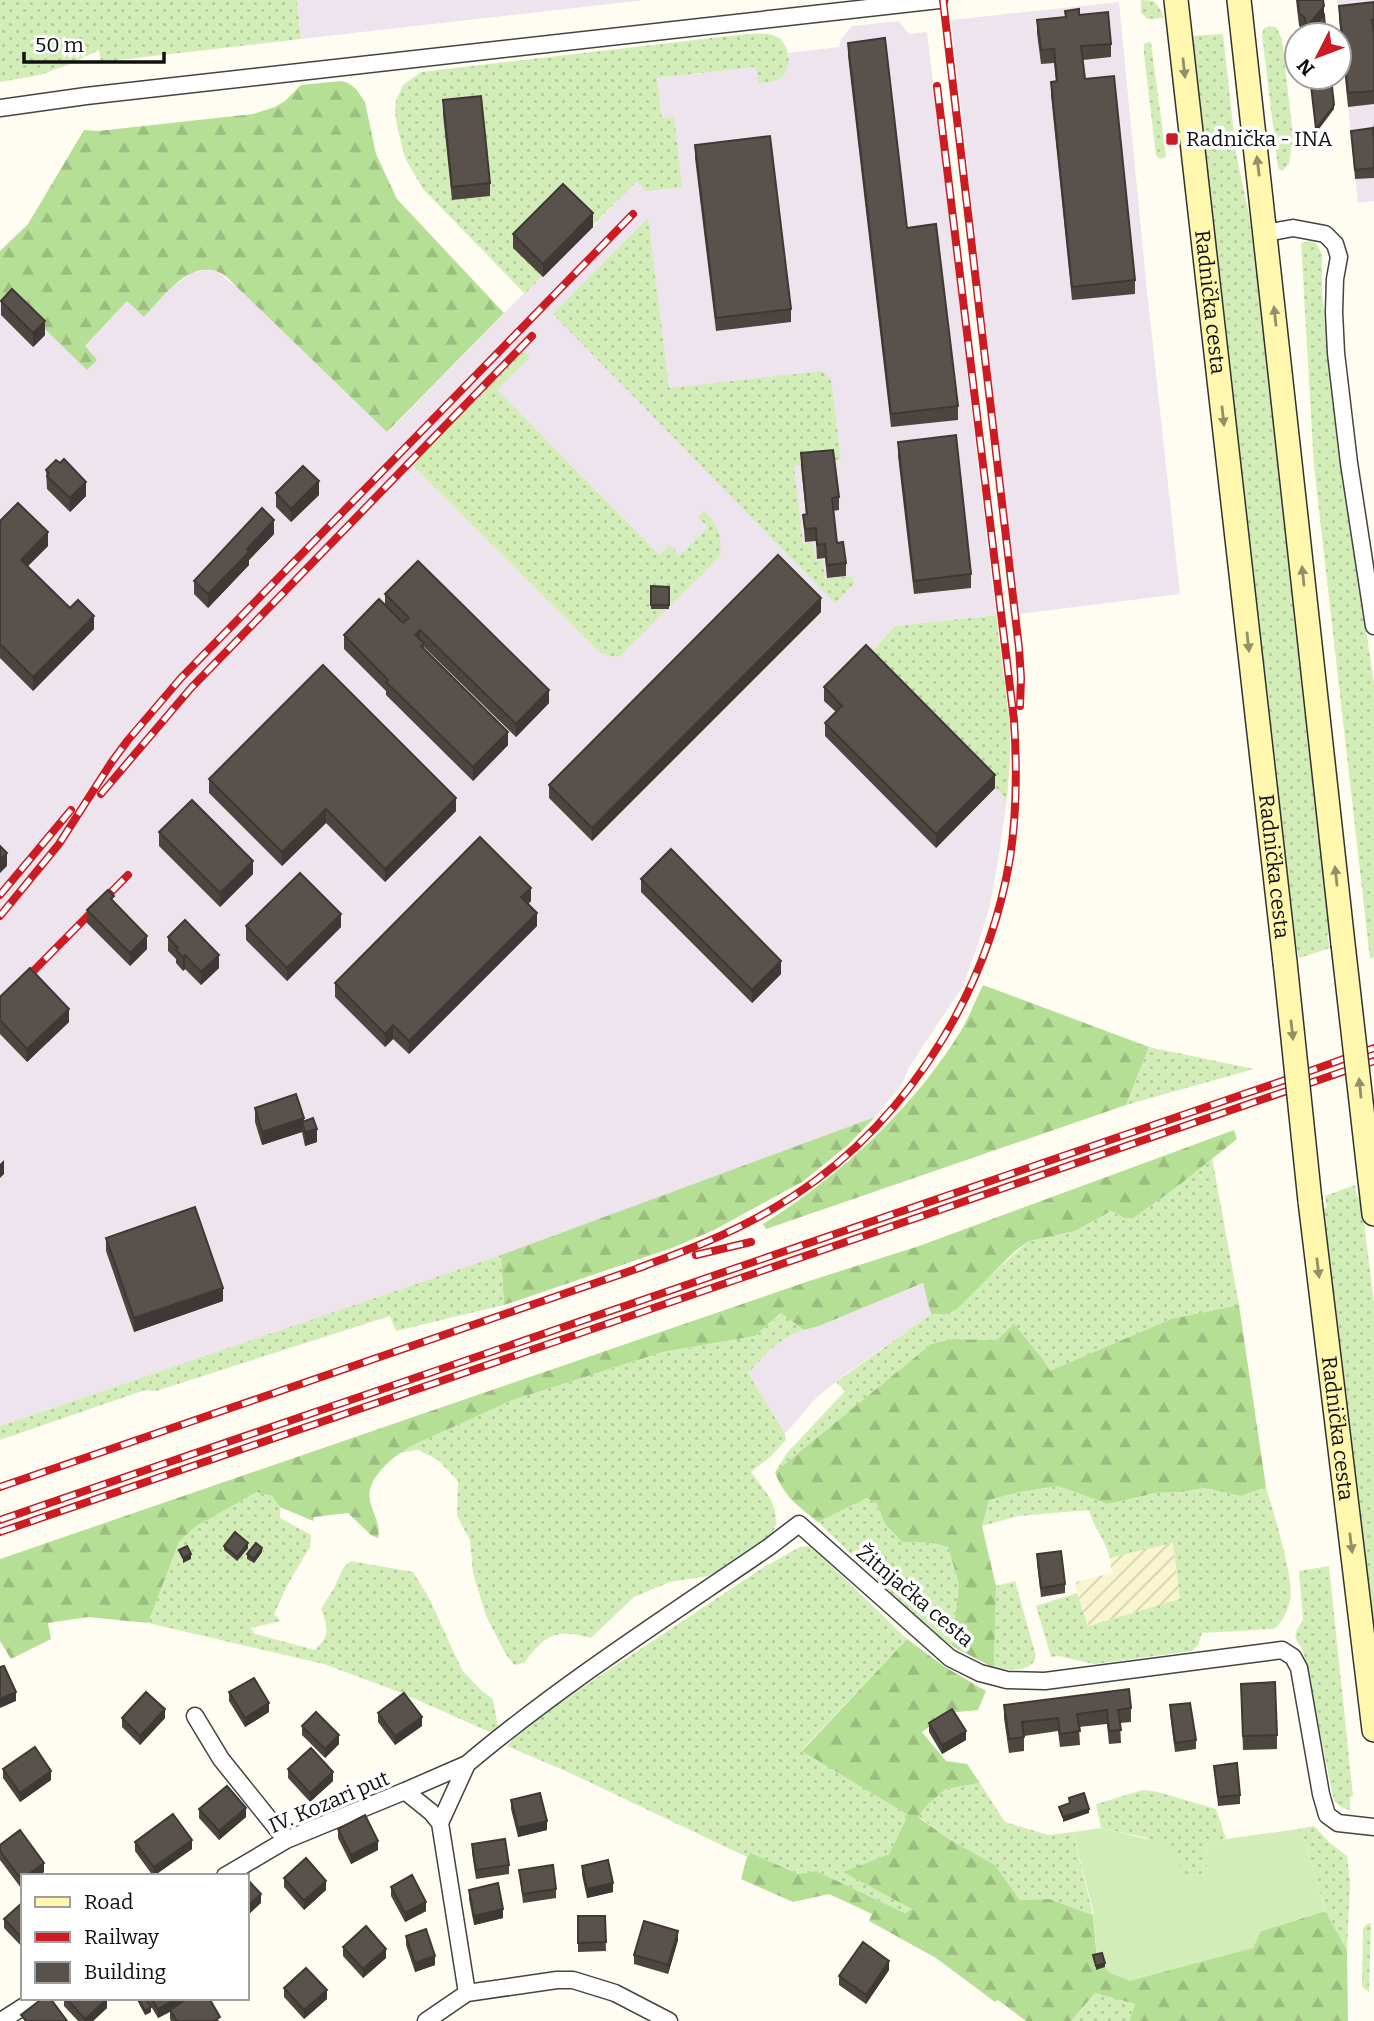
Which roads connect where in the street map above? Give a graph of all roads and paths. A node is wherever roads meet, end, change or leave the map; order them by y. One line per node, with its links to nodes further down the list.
1 (939, 0): 4 (street)
2 (1176, 0): 9 (main road, Radnička cesta, one-way to 9, bridge)
3 (1239, 0): 5 (main road, one-way to 3)
4 (0, 108)
5 (1266, 233): 6 (street); 7 (main road, one-way to 5, bridge)
6 (1374, 626)
7 (1374, 1214)
8 (195, 1716): 14 (street)
9 (1374, 1730)
10 (467, 1764): 11 (street); 12 (street); 13 (street, Žitnjačka cesta)
11 (405, 1791): 12 (street, IV. Kozari put); 14 (street, IV. Kozari put)
12 (440, 1823): 16 (street)
13 (1374, 1827)
14 (286, 1840): 15 (street, IV. Kozari put)
15 (228, 1874)
16 (467, 1993): 19 (street); 20 (street)
17 (34, 2000): 18 (street)
18 (1, 2021)
19 (426, 2021)
20 (669, 2021)

